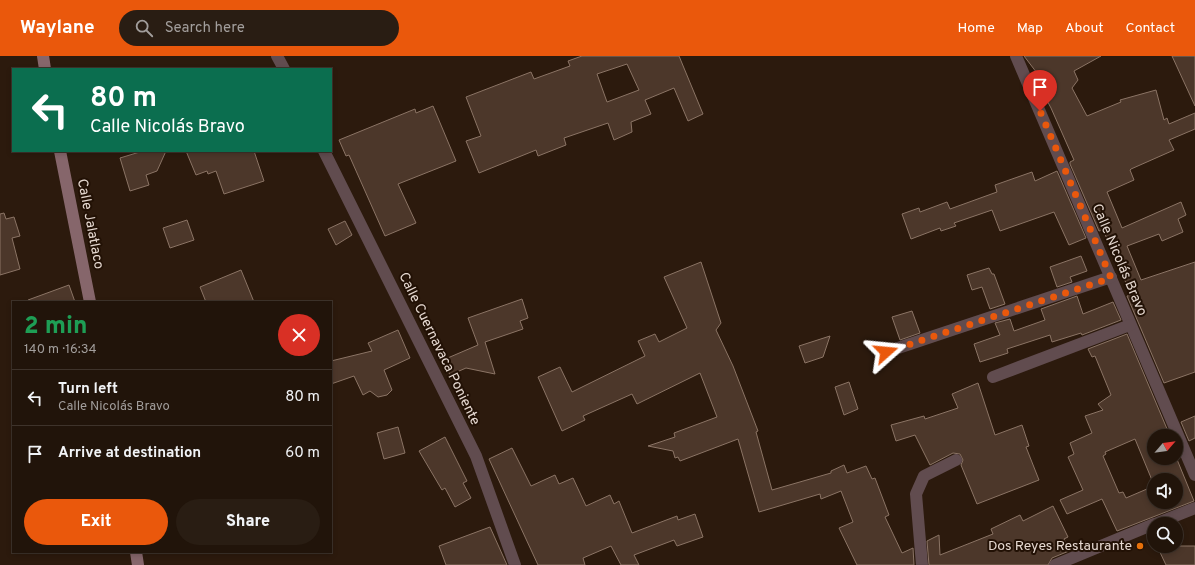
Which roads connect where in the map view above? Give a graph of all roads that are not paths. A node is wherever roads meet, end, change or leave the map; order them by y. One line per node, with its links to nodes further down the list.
1 (43, 56): 4 (main road)
2 (277, 56): 5 (street)
3 (1016, 56): 8 (street, Calle Nicolás Bravo)
4 (45, 68)
5 (283, 68)
6 (60, 152): 9 (main road, Calle Jalatlaco)
7 (324, 152): 20 (street, Calle Cuernavaca Poniente)
8 (1111, 278): 10 (street, Calle Nicolás Bravo); 11 (street)
9 (90, 301)
10 (1130, 325): 12 (street); 14 (street, Calle Nicolás Bravo)
11 (886, 352)
12 (993, 376)
13 (956, 460): 21 (street)
14 (1195, 475)
15 (1195, 508): 16 (street)
16 (1172, 517)
17 (1147, 527): 22 (street)
18 (136, 553): 19 (main road)
19 (138, 565)
20 (515, 565)
21 (922, 565)
22 (1055, 565)

